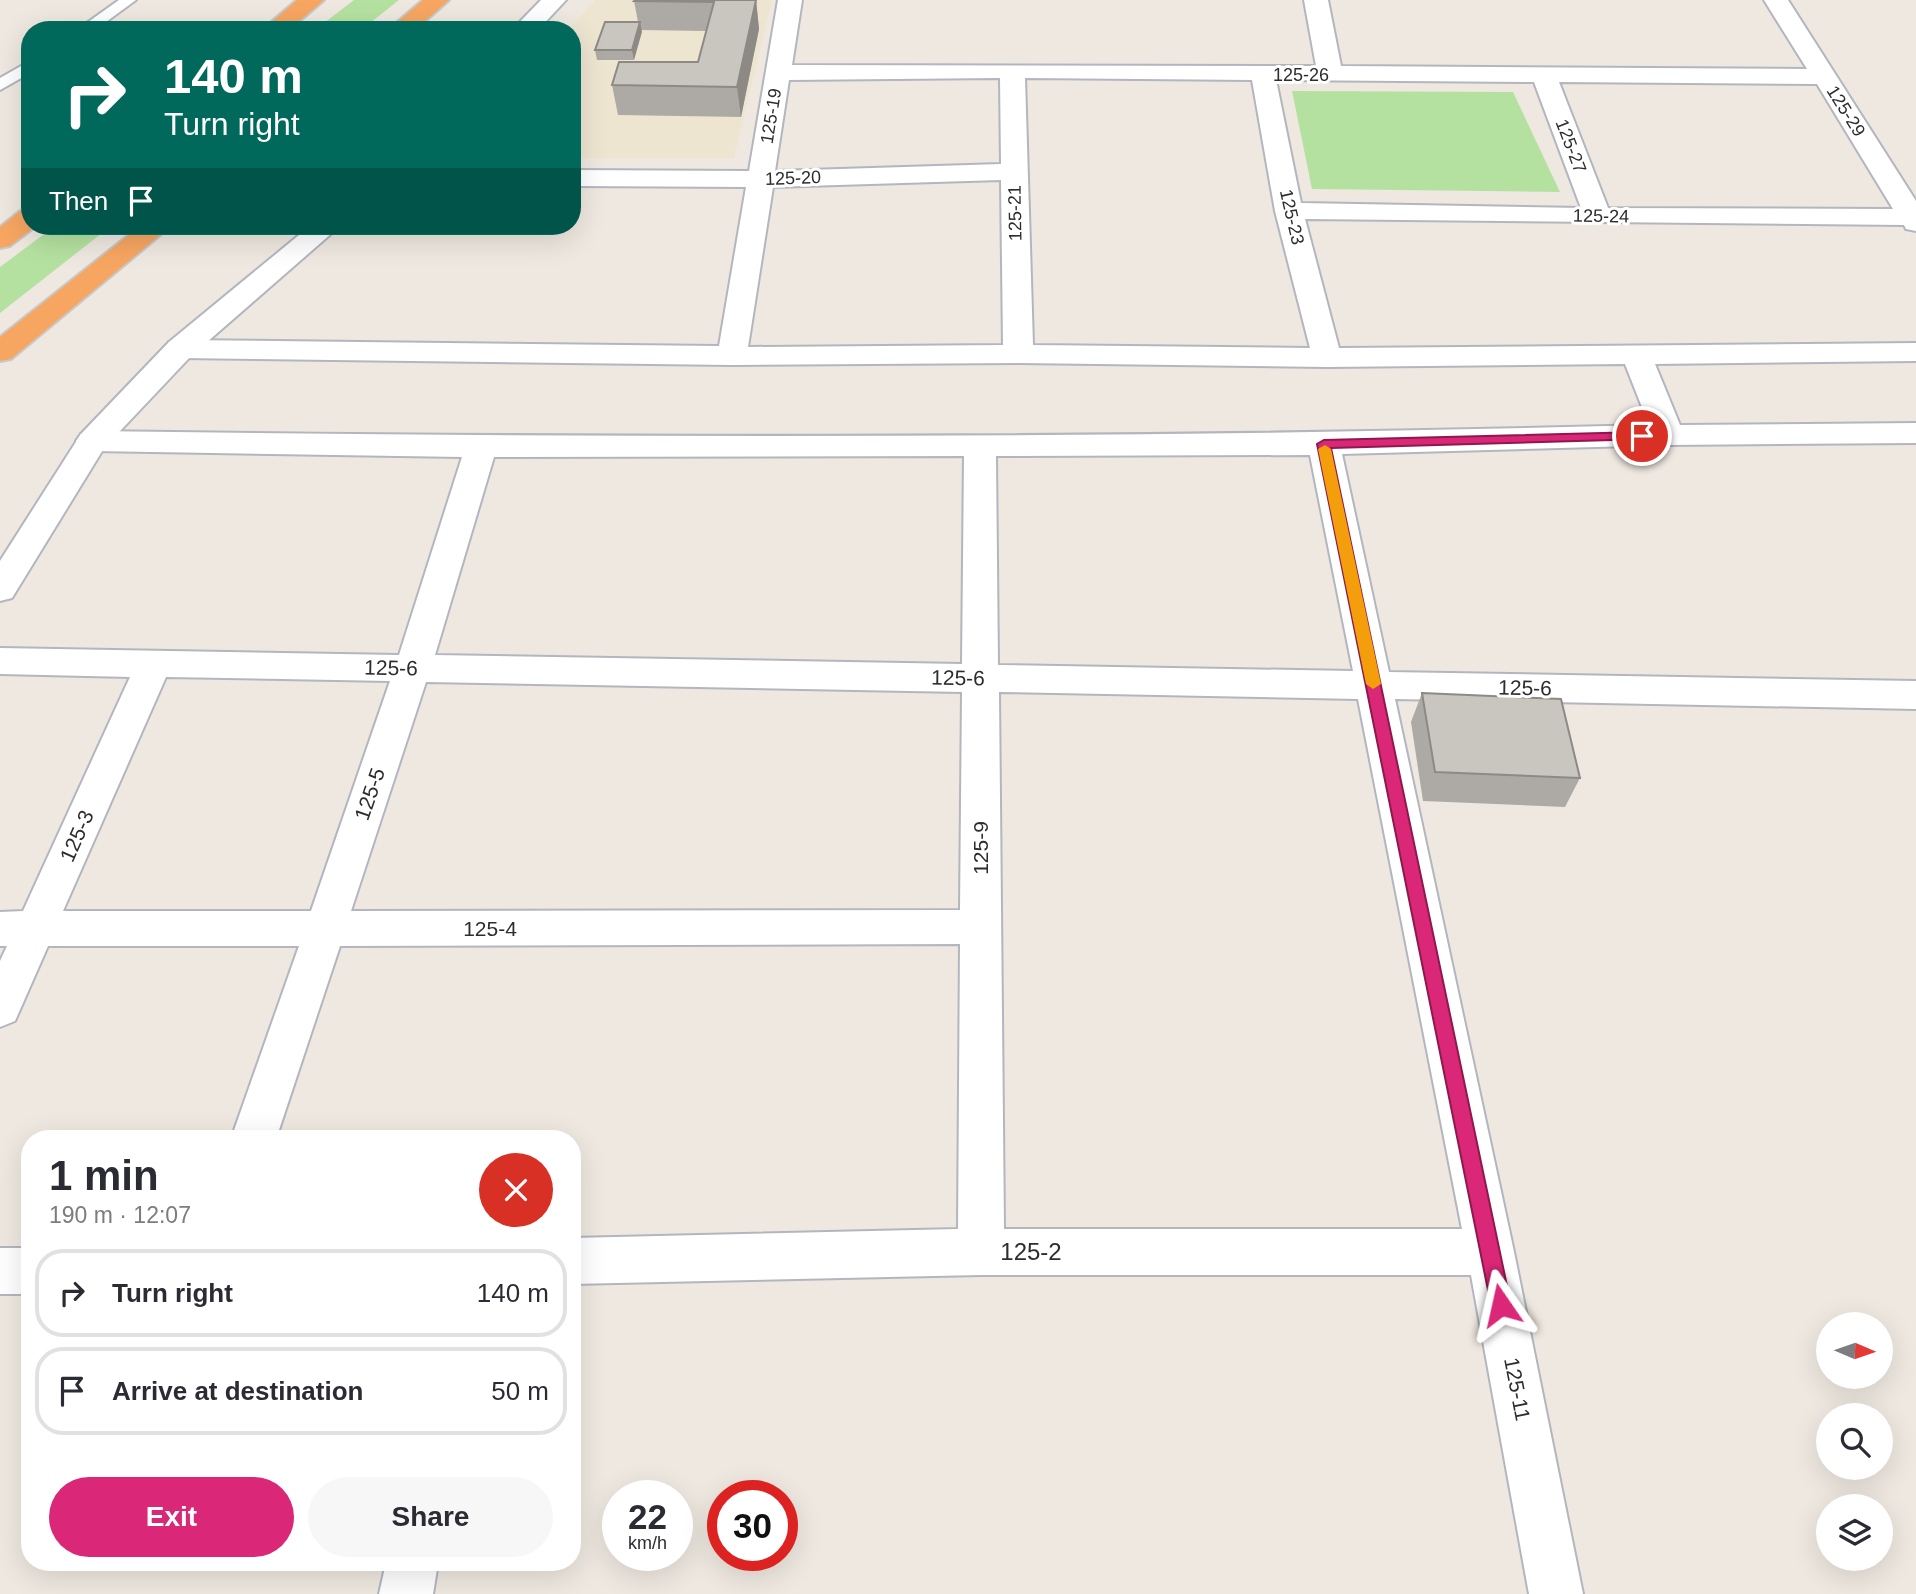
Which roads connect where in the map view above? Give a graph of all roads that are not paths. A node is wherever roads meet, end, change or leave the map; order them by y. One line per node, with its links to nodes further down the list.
1 (129, 0): 8 (lane)
2 (312, 0): 9 (highway)
3 (437, 0): 10 (highway)
4 (554, 0): 11 (street)
5 (790, 0): 14 (street, 125-19)
6 (1316, 0): 16 (street)
7 (1776, 0): 18 (street, 125-29)
8 (98, 21)
9 (285, 21)
10 (411, 21)
11 (533, 21)
12 (1012, 71): 14 (street, 125-26); 15 (street, 125-26); 20 (street, 125-21)
13 (21, 72): 19 (lane)
14 (778, 74): 22 (street, 125-19)
15 (1263, 75): 16 (street, 125-26); 23 (street, 125-23)
16 (1330, 75): 17 (street, 125-26)
17 (1544, 76): 18 (street, 125-26); 24 (street, 125-27)
18 (1824, 77): 25 (street, 125-29)
19 (0, 85)
20 (1014, 172): 22 (street, 125-20); 33 (street, 125-21)
21 (581, 178): 22 (street, 125-20)
22 (760, 179): 35 (street, 125-19)
23 (1289, 211): 24 (street, 125-24); 36 (street, 125-23)
24 (1598, 216): 25 (street, 125-24)
25 (1914, 220)
26 (21, 224): 29 (highway)
27 (146, 235): 31 (highway)
28 (315, 235): 30 (street)
29 (0, 240)
30 (180, 349): 35 (street); 39 (street)
31 (0, 352)
32 (1916, 352): 34 (street)
33 (1018, 354): 35 (street); 36 (street)
34 (1636, 354): 36 (street); 38 (street)
35 (732, 356)
36 (1328, 358)
37 (1916, 433): 38 (street)
38 (1669, 435): 41 (street)
39 (92, 441): 42 (street); 43 (street)
40 (980, 444): 41 (street); 42 (street); 47 (street, 125-9)
41 (1324, 444): 48 (street, 125-11)
42 (481, 447): 46 (street, 125-5)
43 (0, 589)
44 (0, 660): 45 (street, 125-6)
45 (155, 663): 46 (street, 125-6); 51 (street, 125-3)
46 (413, 668): 47 (street, 125-6); 52 (street, 125-5)
47 (981, 678): 48 (street, 125-6); 50 (street, 125-9)
48 (1374, 685): 49 (street, 125-6); 56 (street, 125-11)
49 (1916, 695)
50 (981, 927): 52 (street, 125-4); 55 (street, 125-9)
51 (18, 929): 52 (street, 125-4); 53 (street, 125-3)
52 (324, 930): 54 (street, 125-5)
53 (0, 1008)
54 (257, 1130)
55 (981, 1252): 56 (street, 125-2); 57 (street, 125-2)
56 (1490, 1252): 62 (street, 125-11)
57 (581, 1261)
58 (0, 1271): 59 (street)
59 (21, 1271)
60 (410, 1571): 61 (street)
61 (406, 1594)
62 (1556, 1594)

